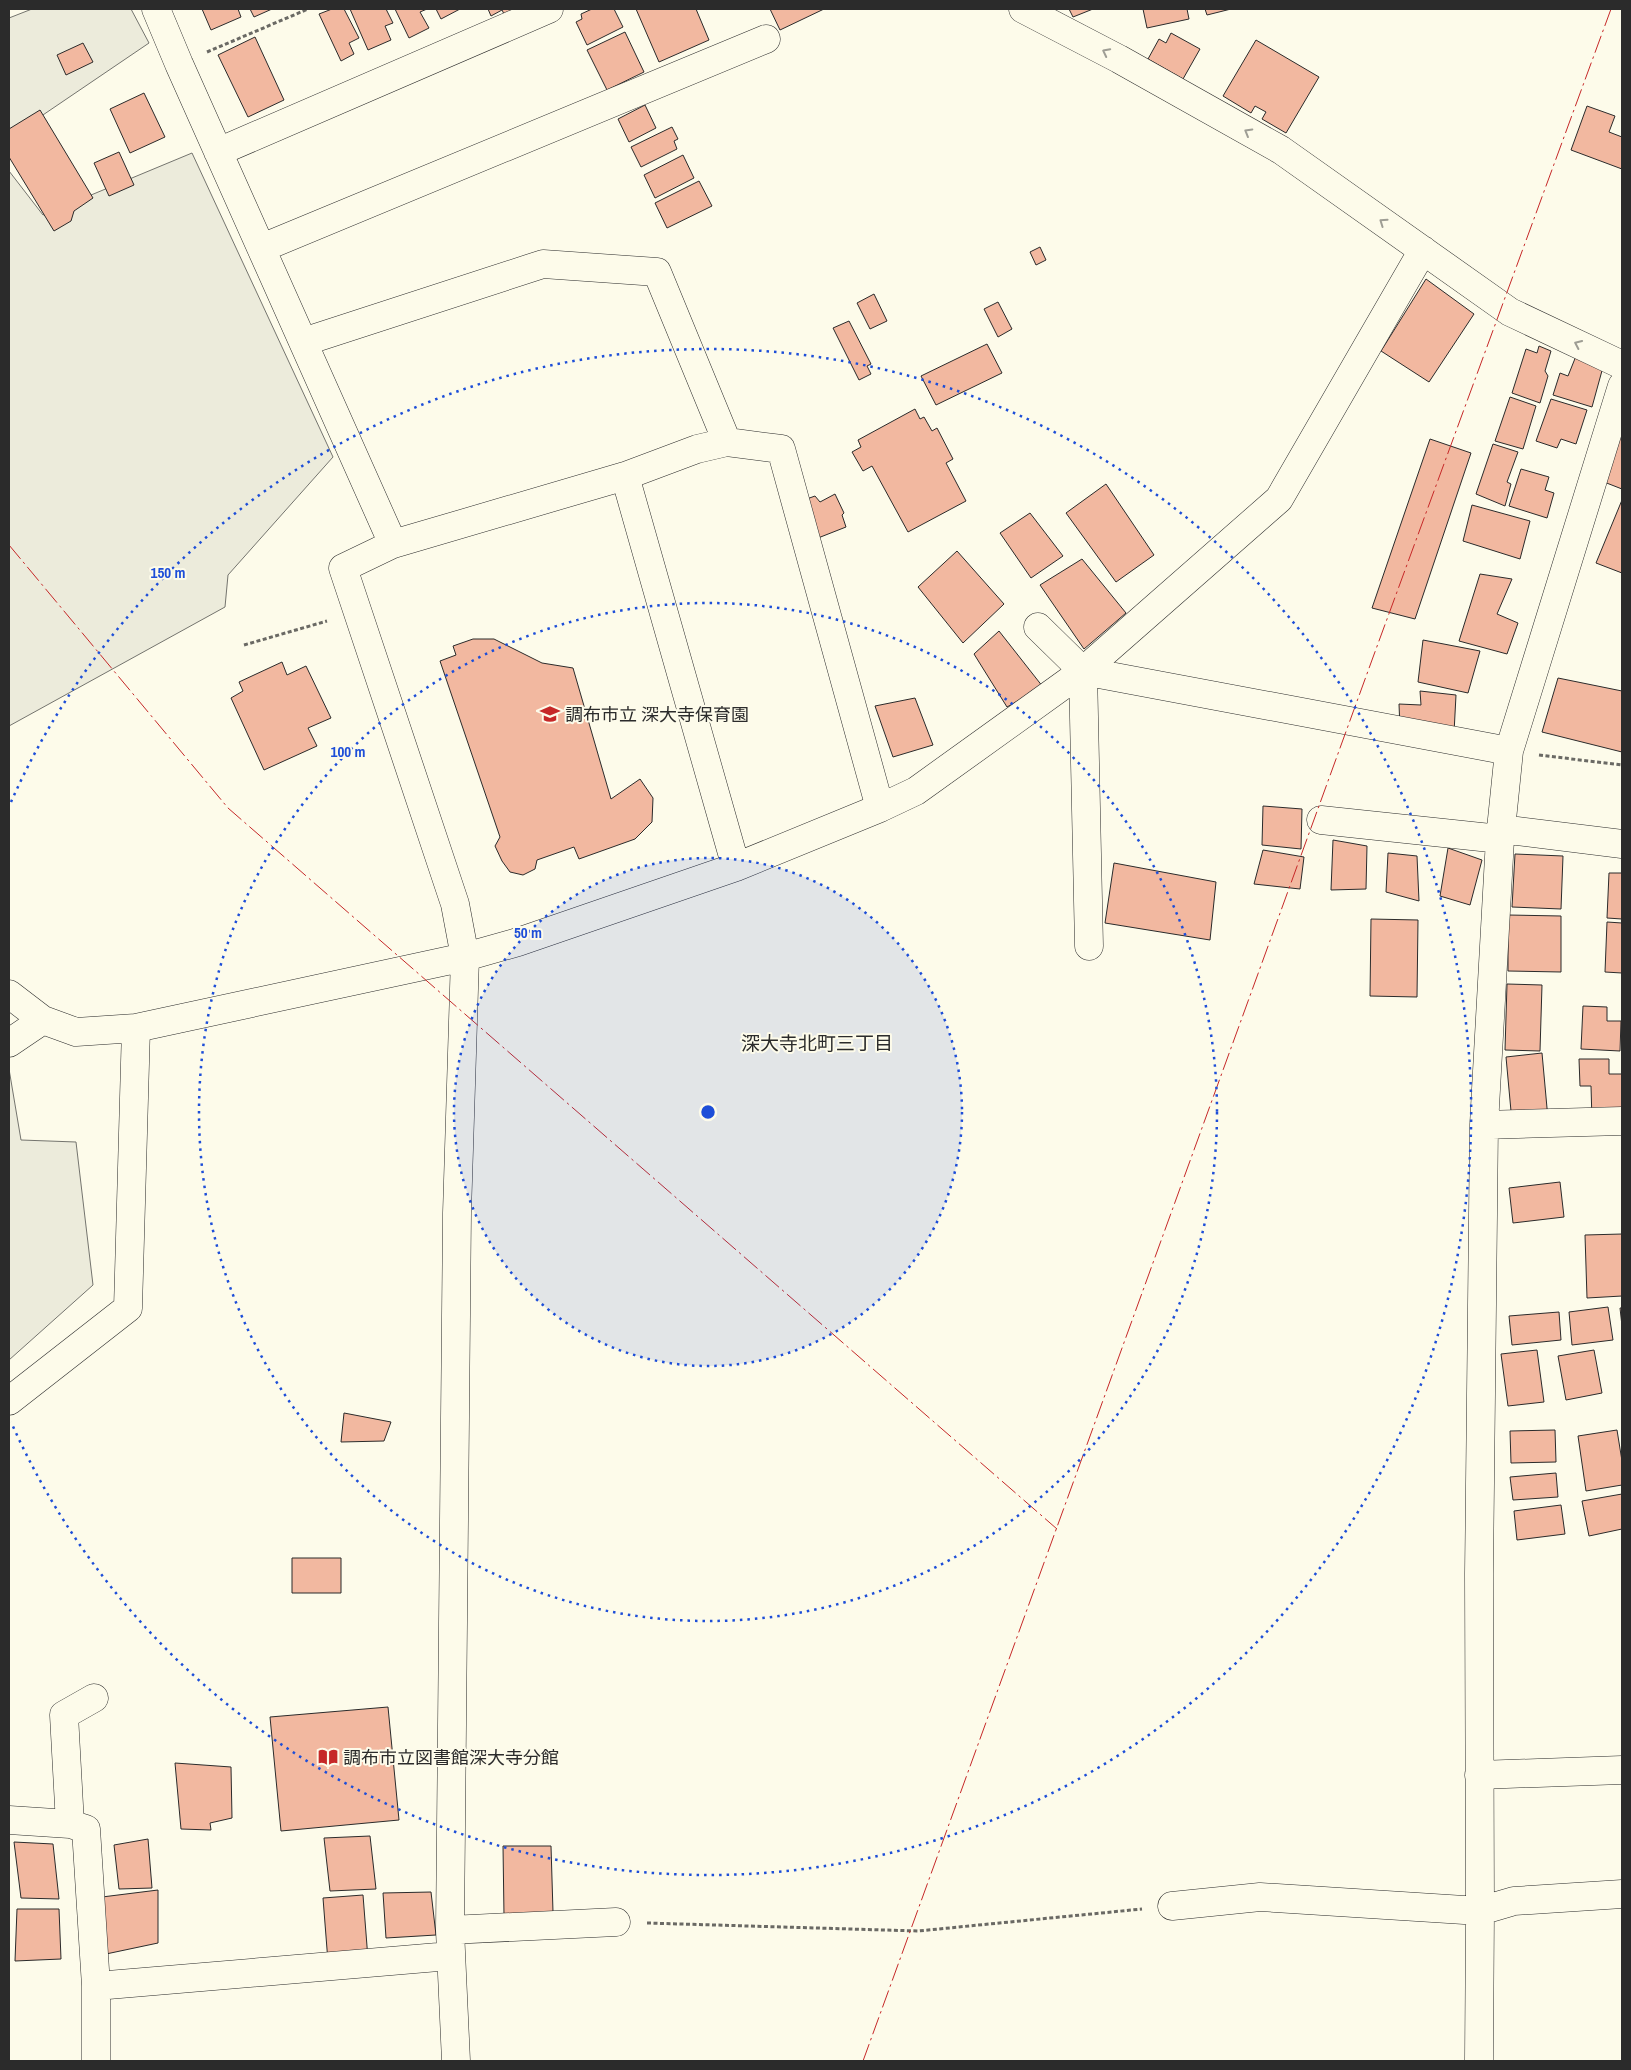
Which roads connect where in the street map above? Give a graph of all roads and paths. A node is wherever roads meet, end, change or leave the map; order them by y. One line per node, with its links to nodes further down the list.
1 (156, 9): 6 (street)
2 (308, 9): 6 (path)
3 (549, 9): 7 (street)
4 (1023, 9): 9 (street, one-way to 4)
5 (766, 39): 8 (street)
6 (178, 64): 7 (street)
7 (218, 152): 8 (street)
8 (262, 248): 10 (street)
9 (1423, 250): 11 (street, one-way to 9); 19 (street)
10 (303, 342): 13 (street); 15 (street)
11 (1622, 365)
12 (1622, 386): 20 (street)
13 (727, 442): 14 (street); 22 (street)
14 (625, 476): 15 (street); 26 (street)
15 (393, 544): 16 (street)
16 (359, 612): 18 (path); 28 (street)
17 (1038, 626): 19 (street)
18 (244, 645)
19 (1083, 671): 20 (street); 22 (street); 27 (street)
20 (1509, 751): 21 (path); 24 (street)
21 (1622, 765)
22 (880, 808): 26 (street)
23 (1321, 820): 24 (street)
24 (1501, 834): 25 (street); 34 (street)
25 (1622, 844)
26 (736, 867): 28 (street)
27 (1089, 946)
28 (465, 957): 31 (street); 45 (street)
29 (9, 994): 30 (street)
30 (43, 1020): 31 (street); 32 (street)
31 (136, 1028): 35 (street)
32 (9, 1043)
33 (1622, 1121): 34 (street)
34 (1484, 1125): 38 (street)
35 (9, 1401)
36 (94, 1698): 40 (street)
37 (1622, 1770): 38 (street)
38 (1479, 1775): 43 (street)
39 (9, 1820): 40 (street)
40 (70, 1824): 46 (street)
41 (1622, 1894): 43 (street)
42 (1172, 1906): 43 (street); 44 (path)
43 (1480, 1911): 49 (street)
44 (616, 1922): 45 (street)
45 (450, 1943): 46 (street); 48 (street)
46 (96, 1986): 47 (street)
47 (96, 2061)
48 (456, 2061)
49 (1479, 2061)

